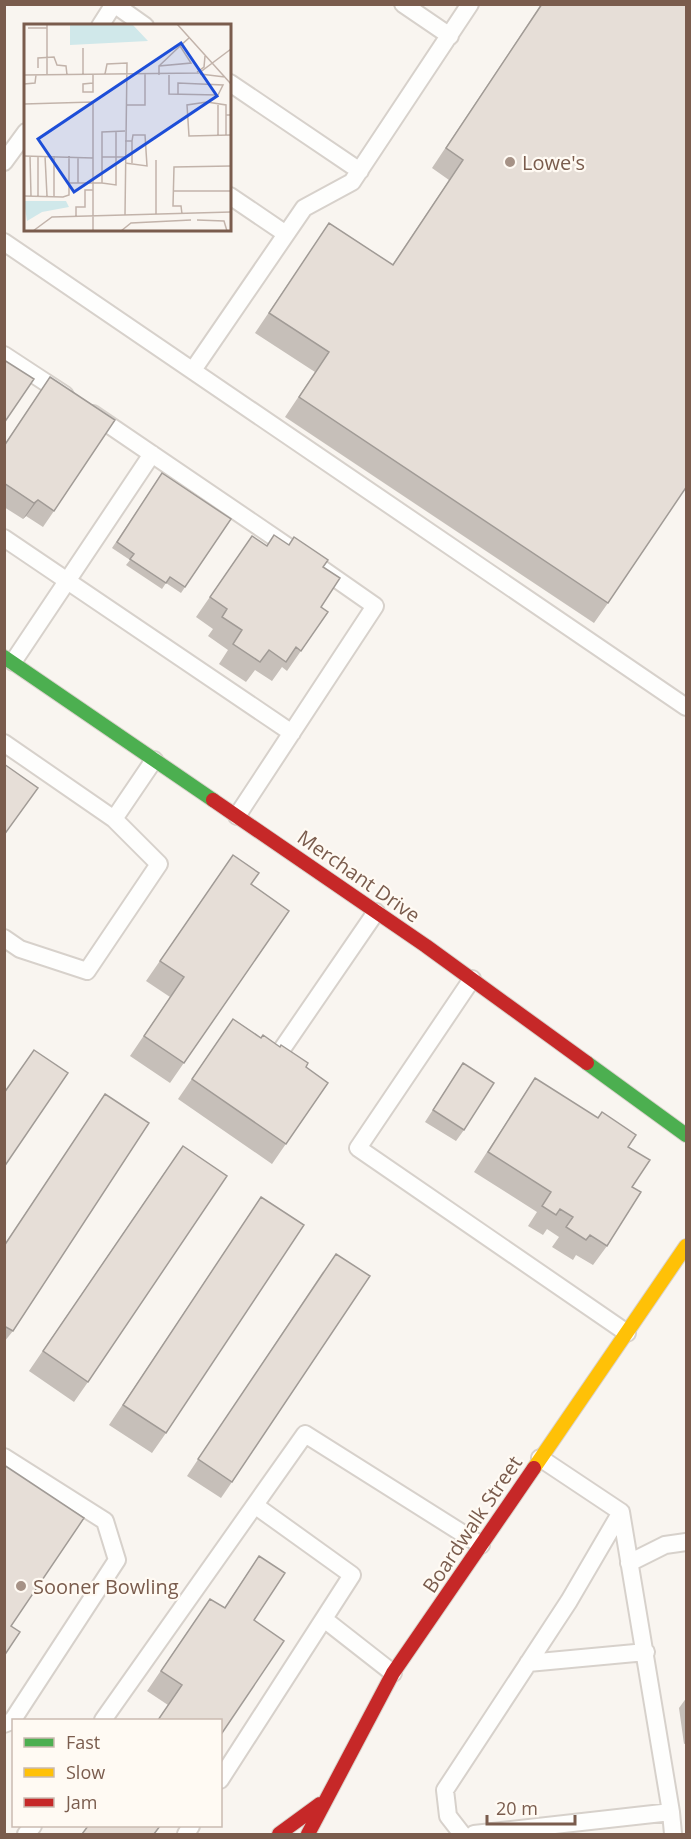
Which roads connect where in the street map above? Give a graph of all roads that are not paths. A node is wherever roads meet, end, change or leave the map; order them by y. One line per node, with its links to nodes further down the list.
1 (114, 4): 4 (lane); 5 (lane)
2 (403, 4): 6 (lane)
3 (470, 4): 6 (lane)
4 (101, 24)
5 (143, 24)
6 (450, 36): 10 (lane)
7 (231, 83): 10 (lane)
8 (24, 135): 9 (lane)
9 (4, 162)
10 (360, 171): 12 (lane)
11 (231, 197): 12 (lane)
12 (286, 234): 15 (lane)
13 (4, 242): 15 (lane)
14 (4, 355): 16 (lane)
15 (193, 370): 20 (lane)
16 (152, 454): 18 (lane); 21 (lane)
17 (4, 538): 18 (lane)
18 (67, 581): 19 (lane); 21 (lane)
19 (9, 659): 23 (street, Merchant Drive)
20 (687, 707)
21 (292, 733): 24 (lane)
22 (4, 743): 25 (lane)
23 (154, 760): 24 (street, Merchant Drive); 25 (lane)
24 (237, 816): 26 (street, Merchant Drive)
25 (114, 819): 27 (lane)
26 (376, 912): 28 (street, Merchant Drive); 29 (lane)
27 (4, 938)
28 (472, 979): 30 (street, Merchant Drive); 32 (lane)
29 (280, 1052)
30 (687, 1135)
31 (687, 1246): 32 (street, Boardwalk Street)
32 (627, 1333): 34 (street, Boardwalk Street)
33 (4, 1456): 44 (lane)
34 (540, 1458): 36 (lane); 38 (street, Boardwalk Street)
35 (256, 1506): 38 (lane); 40 (lane); 45 (lane)
36 (621, 1512): 39 (lane); 42 (lane)
37 (687, 1542): 39 (lane)
38 (482, 1545): 43 (street, Boardwalk Street)
39 (629, 1563): 41 (lane)
40 (324, 1619): 43 (lane); 46 (lane)
41 (646, 1652): 42 (lane); 48 (lane)
42 (528, 1663): 52 (lane)
43 (393, 1673): 47 (street, Boardwalk Street)
44 (13, 1719)
45 (104, 1719)
46 (222, 1777)
47 (328, 1798): 49 (street); 50 (street); 51 (street, Boardwalk Street)
48 (671, 1812): 53 (lane); 54 (lane)
49 (329, 1825)
50 (279, 1834)
51 (308, 1834)
52 (462, 1834)
53 (474, 1834)
54 (673, 1834)

